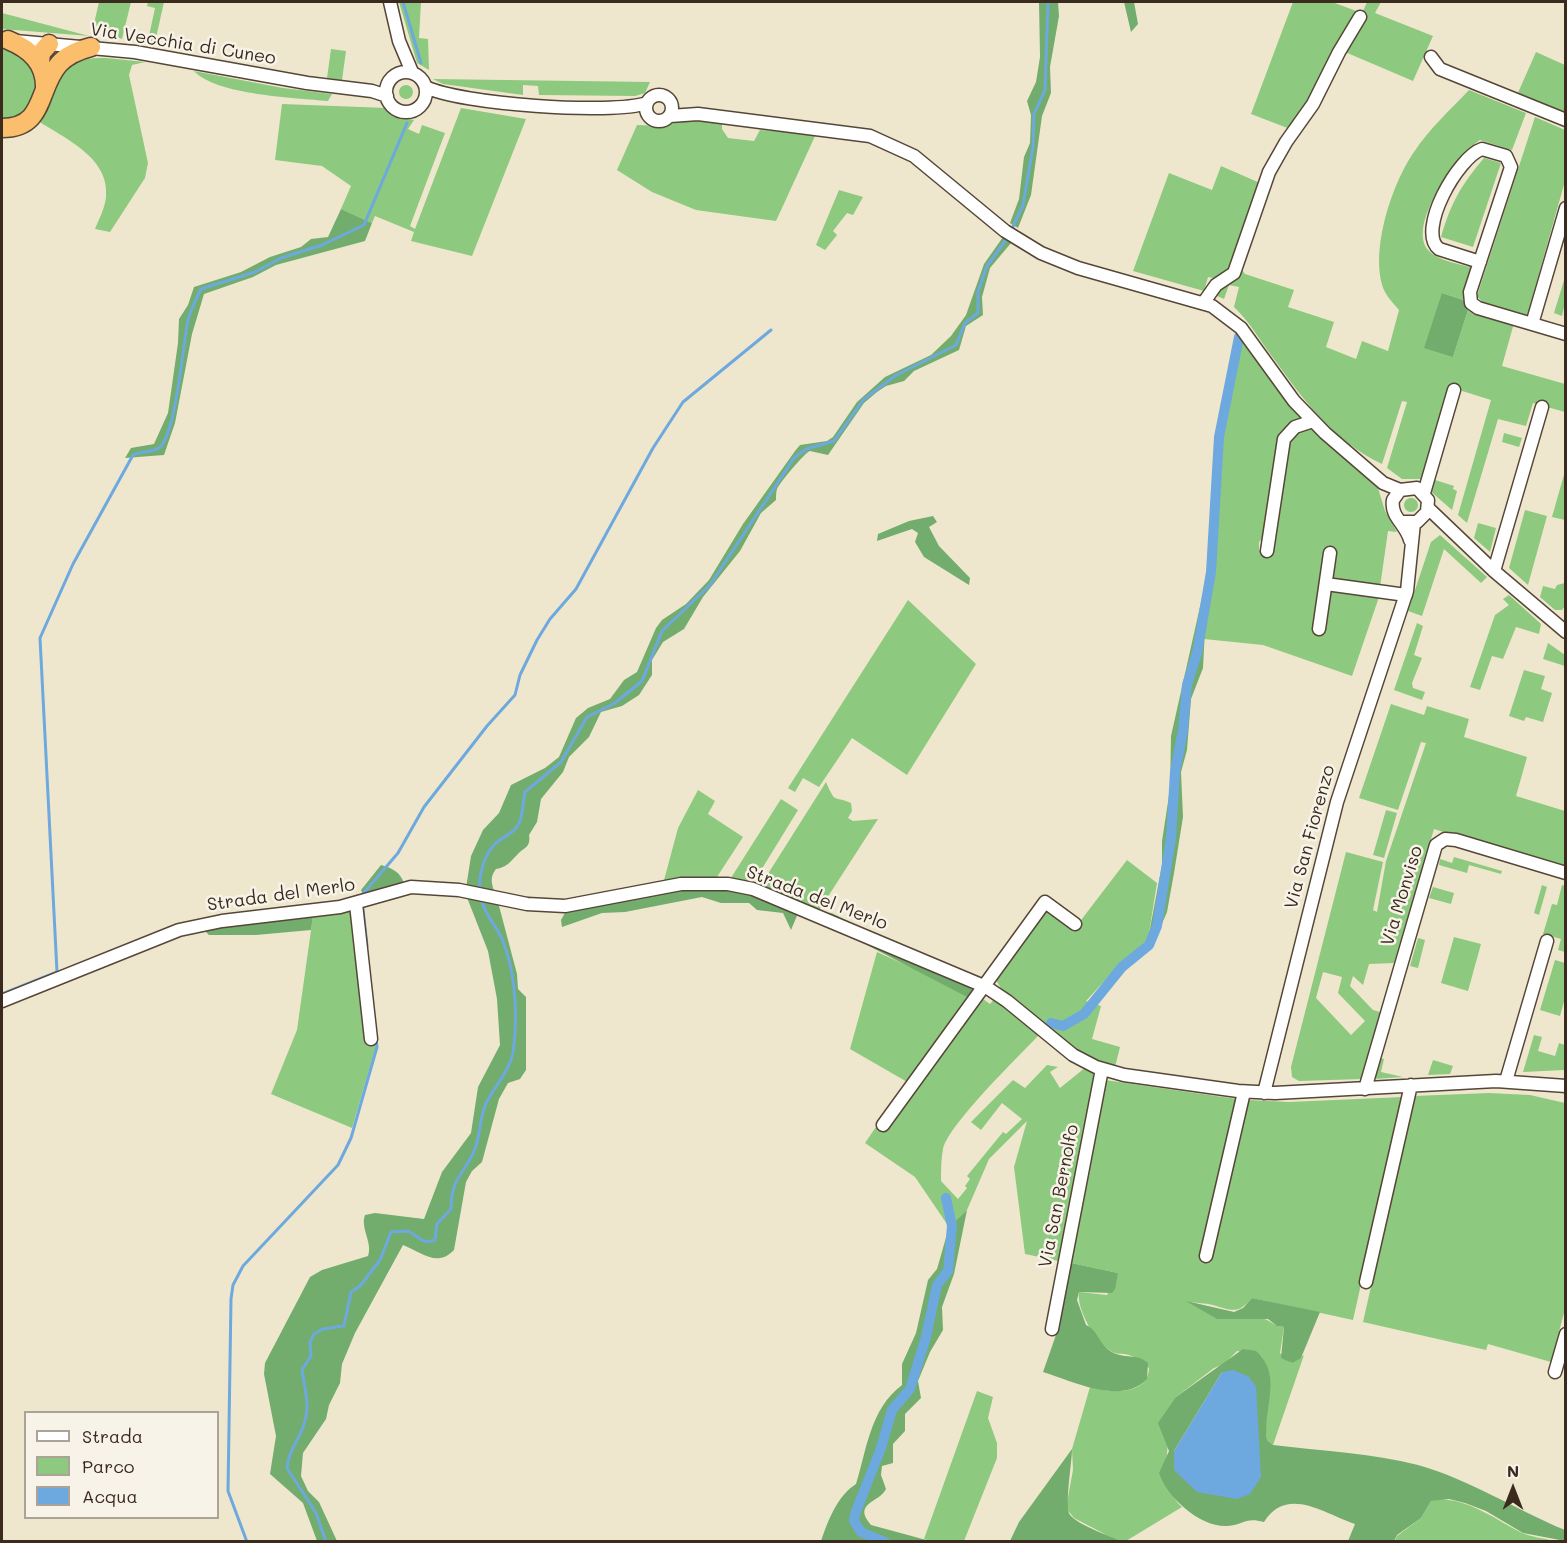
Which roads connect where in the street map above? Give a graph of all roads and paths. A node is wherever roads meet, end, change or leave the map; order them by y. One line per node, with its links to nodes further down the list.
1 (390, 2): 4 (street)
2 (1360, 16): 23 (street)
3 (5, 40): 5 (street, Via Vecchia di Cuneo); 8 (highway)
4 (399, 41): 9 (street); 10 (street)
5 (50, 44): 6 (street, Via Vecchia di Cuneo); 8 (highway)
6 (92, 47): 8 (highway); 12 (street, Via Vecchia di Cuneo)
7 (1431, 57): 19 (street)
8 (49, 64): 20 (highway)
9 (412, 72): 10 (street); 11 (street)
10 (396, 75): 12 (street)
11 (426, 87): 13 (street); 14 (street)
12 (387, 91): 14 (street)
13 (452, 96): 14 (street); 16 (street)
14 (424, 100)
15 (671, 103): 16 (street); 17 (street); 18 (street)
16 (647, 108): 18 (street)
17 (698, 114): 18 (street); 23 (street)
18 (670, 116)
19 (1566, 120)
20 (2, 128)
21 (1566, 208): 24 (street)
22 (1480, 262): 22 (street); 24 (street)
23 (1204, 302): 28 (street)
24 (1532, 324): 25 (street)
25 (1566, 334)
26 (1454, 390): 29 (street)
27 (1542, 407): 34 (street)
28 (1313, 421): 30 (street); 32 (street)
29 (1420, 490): 30 (street); 31 (street)
30 (1396, 495): 31 (street)
31 (1417, 518): 34 (street); 36 (street, Via San Fiorenzo)
32 (1267, 551)
33 (1330, 553): 35 (street)
34 (1494, 571): 38 (street)
35 (1326, 584): 36 (street); 37 (street)
36 (1406, 595): 52 (street, Via San Fiorenzo)
37 (1319, 629)
38 (1566, 632)
39 (1566, 873): 50 (street, Via Monviso)
40 (356, 904): 43 (street, Strada del Merlo); 44 (street, Strada del Merlo); 45 (street)
41 (1075, 924): 43 (street)
42 (1547, 941): 47 (street)
43 (986, 987): 46 (street); 53 (street)
44 (2, 1001)
45 (371, 1039)
46 (1102, 1069): 51 (street); 56 (street, Via San Bernolfo)
47 (1506, 1081): 48 (street); 49 (street)
48 (1411, 1085): 50 (street); 55 (street)
49 (1566, 1086)
50 (1365, 1089): 52 (street)
51 (1244, 1092): 52 (street); 54 (street)
52 (1264, 1093)
53 (883, 1125)
54 (1206, 1256)
55 (1366, 1282)
56 (1052, 1329)
57 (1566, 1334): 58 (street)
58 (1555, 1372)

